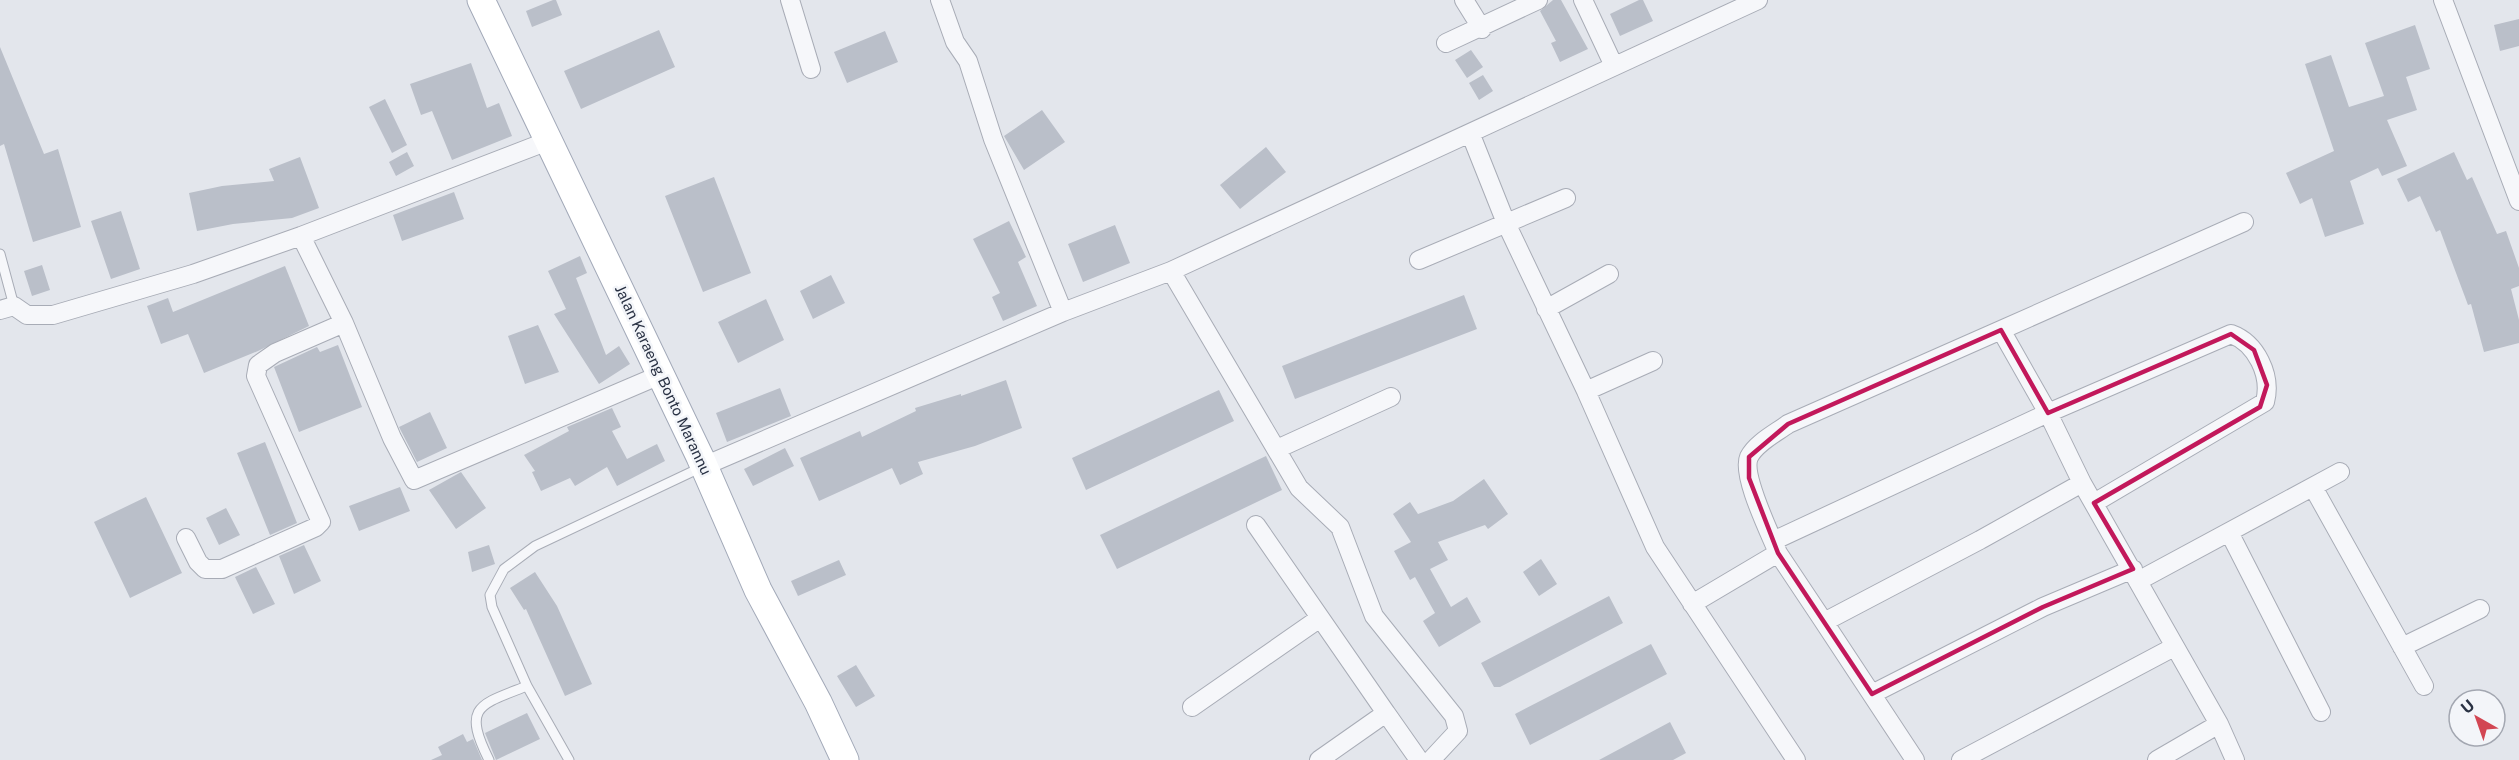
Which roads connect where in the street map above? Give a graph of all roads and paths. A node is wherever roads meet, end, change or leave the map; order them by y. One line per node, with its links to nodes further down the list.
1 (482, 0): 14 (main road, Jalan Karaeng Bonto Marannu)
2 (790, 0): 12 (street)
3 (940, 0): 26 (street)
4 (1464, 0): 9 (street)
5 (1538, 0): 9 (street)
6 (1583, 0): 11 (street)
7 (1758, 0): 11 (street)
8 (2444, 0): 16 (street)
9 (1482, 29): 10 (street)
10 (1446, 43)
11 (1614, 66): 13 (street)
12 (811, 69)
13 (1471, 135): 18 (street); 22 (street)
14 (548, 141): 19 (street); 30 (main road, Jalan Karaeng Bonto Marannu)
15 (1566, 198): 18 (street)
16 (2519, 201)
17 (2244, 222): 28 (street)
18 (1506, 223): 21 (street); 25 (street)
19 (301, 236): 24 (street); 27 (street)
20 (0, 254): 24 (lane)
21 (1419, 260)
22 (1171, 271): 26 (street); 34 (street)
23 (1609, 274): 25 (street)
24 (7, 308)
25 (1546, 309): 31 (street)
26 (1063, 312): 35 (street)
27 (344, 323): 30 (street); 42 (street)
28 (2001, 330): 33 (street); 43 (street)
29 (1653, 361): 31 (street)
30 (660, 375): 35 (main road, Jalan Karaeng Bonto Marannu)
31 (1586, 391): 45 (street)
32 (1391, 397): 34 (street)
33 (2048, 413): 37 (street); 39 (street); 43 (street)
34 (1277, 449): 63 (street)
35 (704, 466): 51 (lane); 60 (main road, Jalan Karaeng Bonto Marannu)
36 (2340, 472): 38 (street)
37 (2082, 483): 39 (street); 48 (street)
38 (2313, 487): 41 (street); 50 (street)
39 (2094, 503): 44 (street)
40 (1256, 525): 47 (street)
41 (2230, 534): 44 (street); 55 (street)
42 (186, 537)
43 (1775, 547): 45 (street); 48 (street)
44 (2136, 575): 49 (street); 53 (street)
45 (1692, 604): 64 (street)
46 (2480, 609): 50 (street)
47 (1320, 618): 54 (street); 56 (street)
48 (1824, 622): 53 (street)
49 (2174, 646): 57 (street); 66 (street)
50 (2402, 647): 52 (street)
51 (527, 686): 58 (lane); 59 (lane)
52 (2424, 686)
53 (1872, 694): 65 (street)
54 (1192, 707)
55 (2321, 712)
56 (1386, 713): 61 (street); 62 (street)
57 (2219, 724): 67 (street); 68 (street)
58 (489, 760)
59 (569, 760)
60 (845, 760)
61 (1319, 760)
62 (1419, 760)
63 (1431, 760)
64 (1796, 760)
65 (1915, 760)
66 (1961, 760)
67 (2157, 760)
68 (2235, 760)

